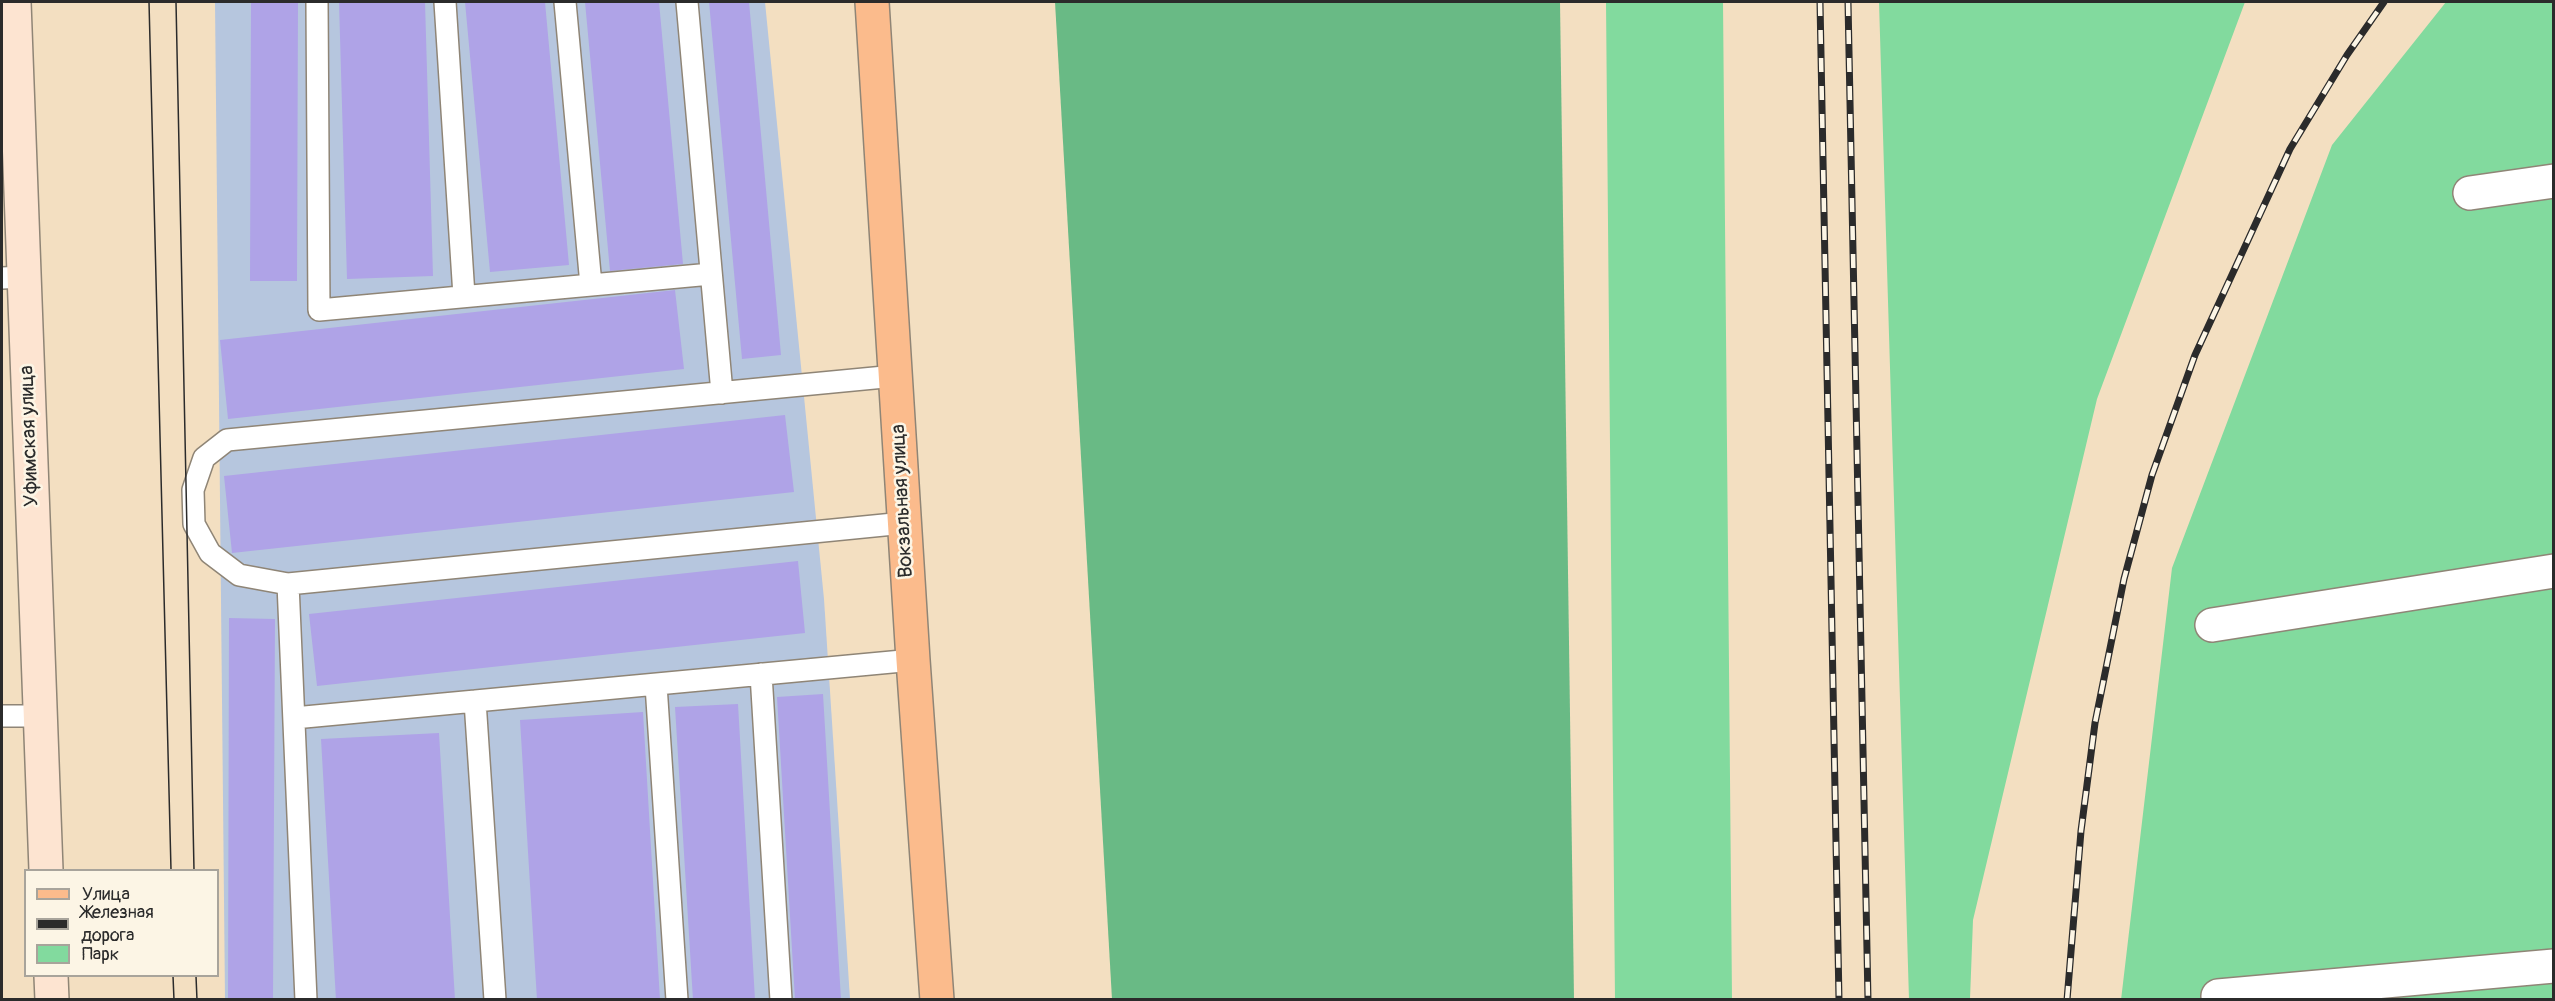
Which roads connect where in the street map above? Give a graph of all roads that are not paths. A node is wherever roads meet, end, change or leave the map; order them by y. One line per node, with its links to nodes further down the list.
1 (14, 2): 10 (street, Уфимская улица)
2 (317, 2): 12 (lane)
3 (445, 2): 12 (lane)
4 (565, 2): 11 (lane)
5 (687, 2): 9 (lane)
6 (872, 2): 13 (main road, Вокзальная улица)
7 (2553, 181): 8 (street)
8 (2470, 193)
9 (711, 274): 11 (lane); 14 (lane)
10 (13, 277): 24 (street, Уфимская улица)
11 (591, 285): 12 (lane)
12 (464, 296)
13 (895, 376): 14 (lane); 15 (main road, Вокзальная улица)
14 (722, 393): 17 (lane)
15 (904, 523): 17 (lane); 19 (main road, Вокзальная улица)
16 (2553, 571): 18 (street)
17 (288, 584): 25 (lane)
18 (2212, 625)
19 (912, 660): 20 (lane); 35 (main road, Вокзальная улица)
20 (761, 674): 21 (lane); 34 (lane)
21 (656, 684): 22 (lane); 33 (lane)
22 (475, 701): 25 (lane); 32 (lane)
23 (2, 716): 24 (lane)
24 (40, 716): 26 (street, Уфимская улица)
25 (294, 718): 31 (lane)
26 (46, 869)
27 (2553, 966): 29 (street)
28 (51, 977): 30 (street)
29 (2218, 996)
30 (52, 999)
31 (306, 999)
32 (495, 999)
33 (676, 999)
34 (781, 999)
35 (937, 999)

